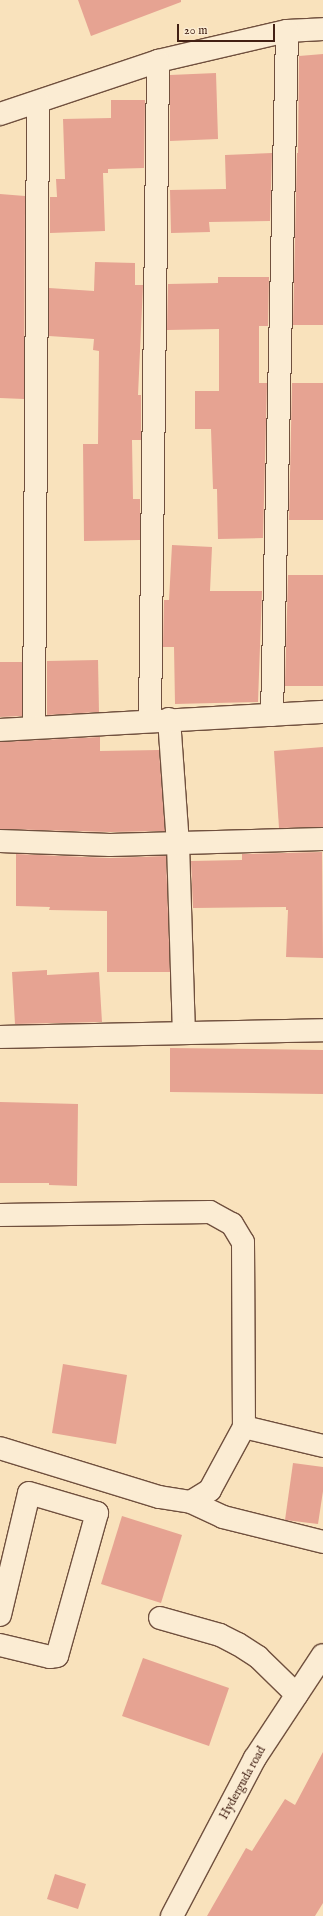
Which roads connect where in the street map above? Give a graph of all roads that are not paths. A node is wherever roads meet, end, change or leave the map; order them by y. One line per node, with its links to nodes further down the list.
1 (323, 29): 2 (street)
2 (287, 31): 3 (street); 7 (street)
3 (158, 61): 4 (street); 8 (street)
4 (38, 102): 5 (street); 9 (street)
5 (0, 114)
6 (323, 712): 7 (street)
7 (272, 714): 8 (street)
8 (160, 720): 9 (street); 13 (street)
9 (34, 727): 10 (street)
10 (0, 730)
11 (323, 838): 13 (street)
12 (0, 841): 13 (street)
13 (178, 844): 15 (street)
14 (323, 1030): 15 (street)
15 (184, 1033): 16 (street)
16 (0, 1037)
17 (0, 1215): 18 (street)
18 (244, 1427): 19 (street); 23 (street)
19 (323, 1446)
20 (0, 1448): 21 (street)
21 (57, 1466): 22 (street); 23 (street)
22 (48, 1498): 25 (street); 27 (street)
23 (191, 1502): 24 (street)
24 (323, 1542)
25 (0, 1615)
26 (160, 1618): 29 (street)
27 (0, 1645)
28 (323, 1656): 29 (street, Hyderguda road)
29 (297, 1694): 30 (street, Hyderguda road)
30 (172, 1916)

